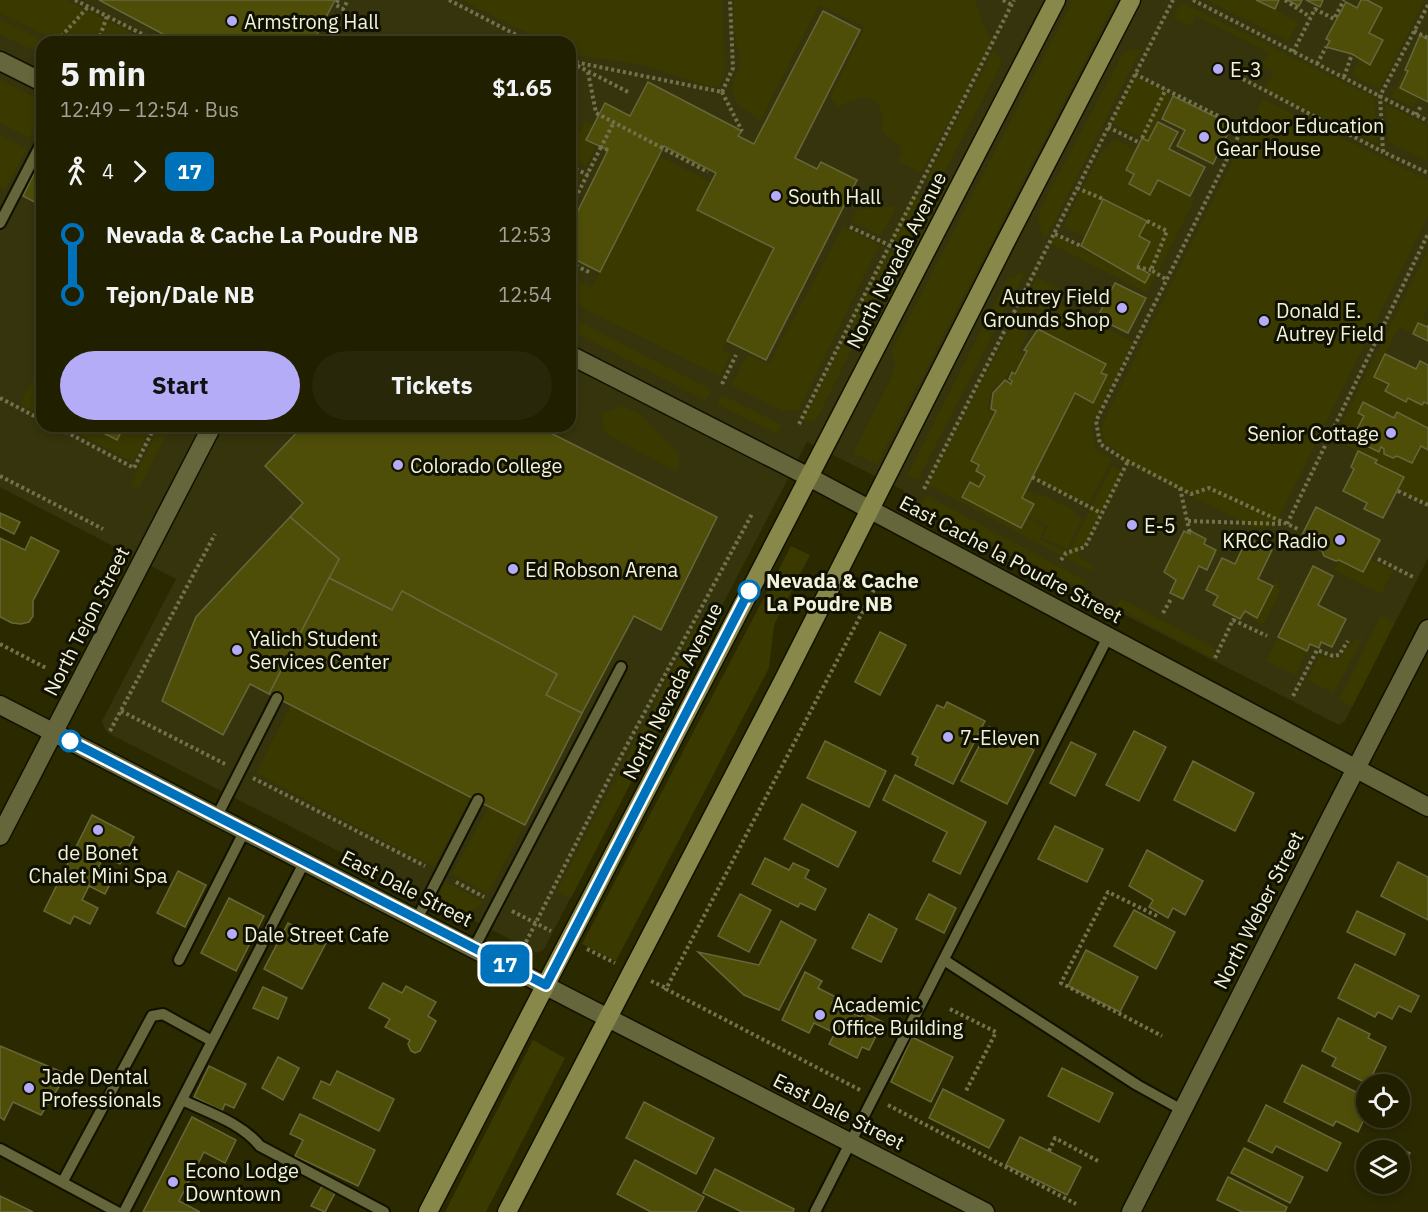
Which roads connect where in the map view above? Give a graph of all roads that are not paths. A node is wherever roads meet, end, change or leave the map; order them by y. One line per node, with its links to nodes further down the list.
1 (1056, 0): 9 (main road, North Nevada Avenue)
2 (1131, 0): 10 (main road)
3 (0, 61): 4 (street)
4 (36, 79)
5 (36, 154): 6 (lane)
6 (0, 223)
7 (576, 359): 9 (street, East Cache la Poudre Street)
8 (209, 432): 16 (street, North Tejon Street)
9 (809, 477): 10 (street, East Cache la Poudre Street); 28 (main road, North Nevada Avenue)
10 (871, 509): 12 (street, East Cache la Poudre Street); 29 (main road)
11 (1428, 629): 17 (street, North Weber Street)
12 (1108, 637): 17 (street, East Cache la Poudre Street); 27 (lane)
13 (621, 667): 25 (lane)
14 (277, 698): 20 (lane)
15 (0, 705): 16 (street, East Dale Street)
16 (54, 732): 20 (street, East Dale Street); 22 (street, North Tejon Street)
17 (1355, 769): 19 (street, East Cache la Poudre Street); 32 (street, North Weber Street)
18 (478, 800): 24 (lane)
19 (1428, 807)
20 (217, 816): 21 (street, East Dale Street)
21 (245, 830): 23 (street, East Dale Street); 26 (lane)
22 (0, 836)
23 (305, 861): 24 (street, East Dale Street); 30 (lane)
24 (417, 919): 25 (street, East Dale Street)
25 (474, 948): 28 (street, East Dale Street)
26 (179, 960)
27 (944, 960): 32 (lane); 33 (lane)
28 (546, 985): 29 (street, East Dale Street); 39 (main road, North Nevada Avenue)
29 (608, 1018): 33 (street, East Dale Street); 40 (main road)
30 (212, 1041): 31 (lane); 35 (lane)
31 (182, 1100): 37 (lane); 38 (lane)
32 (1182, 1110): 43 (street, North Weber Street)
33 (851, 1143): 41 (lane); 42 (street, East Dale Street)
34 (0, 1149): 35 (lane)
35 (63, 1181): 36 (lane)
36 (117, 1212)
37 (124, 1212)
38 (384, 1212)
39 (428, 1212)
40 (507, 1212)
41 (815, 1212)
42 (985, 1212)
43 (1131, 1212)

